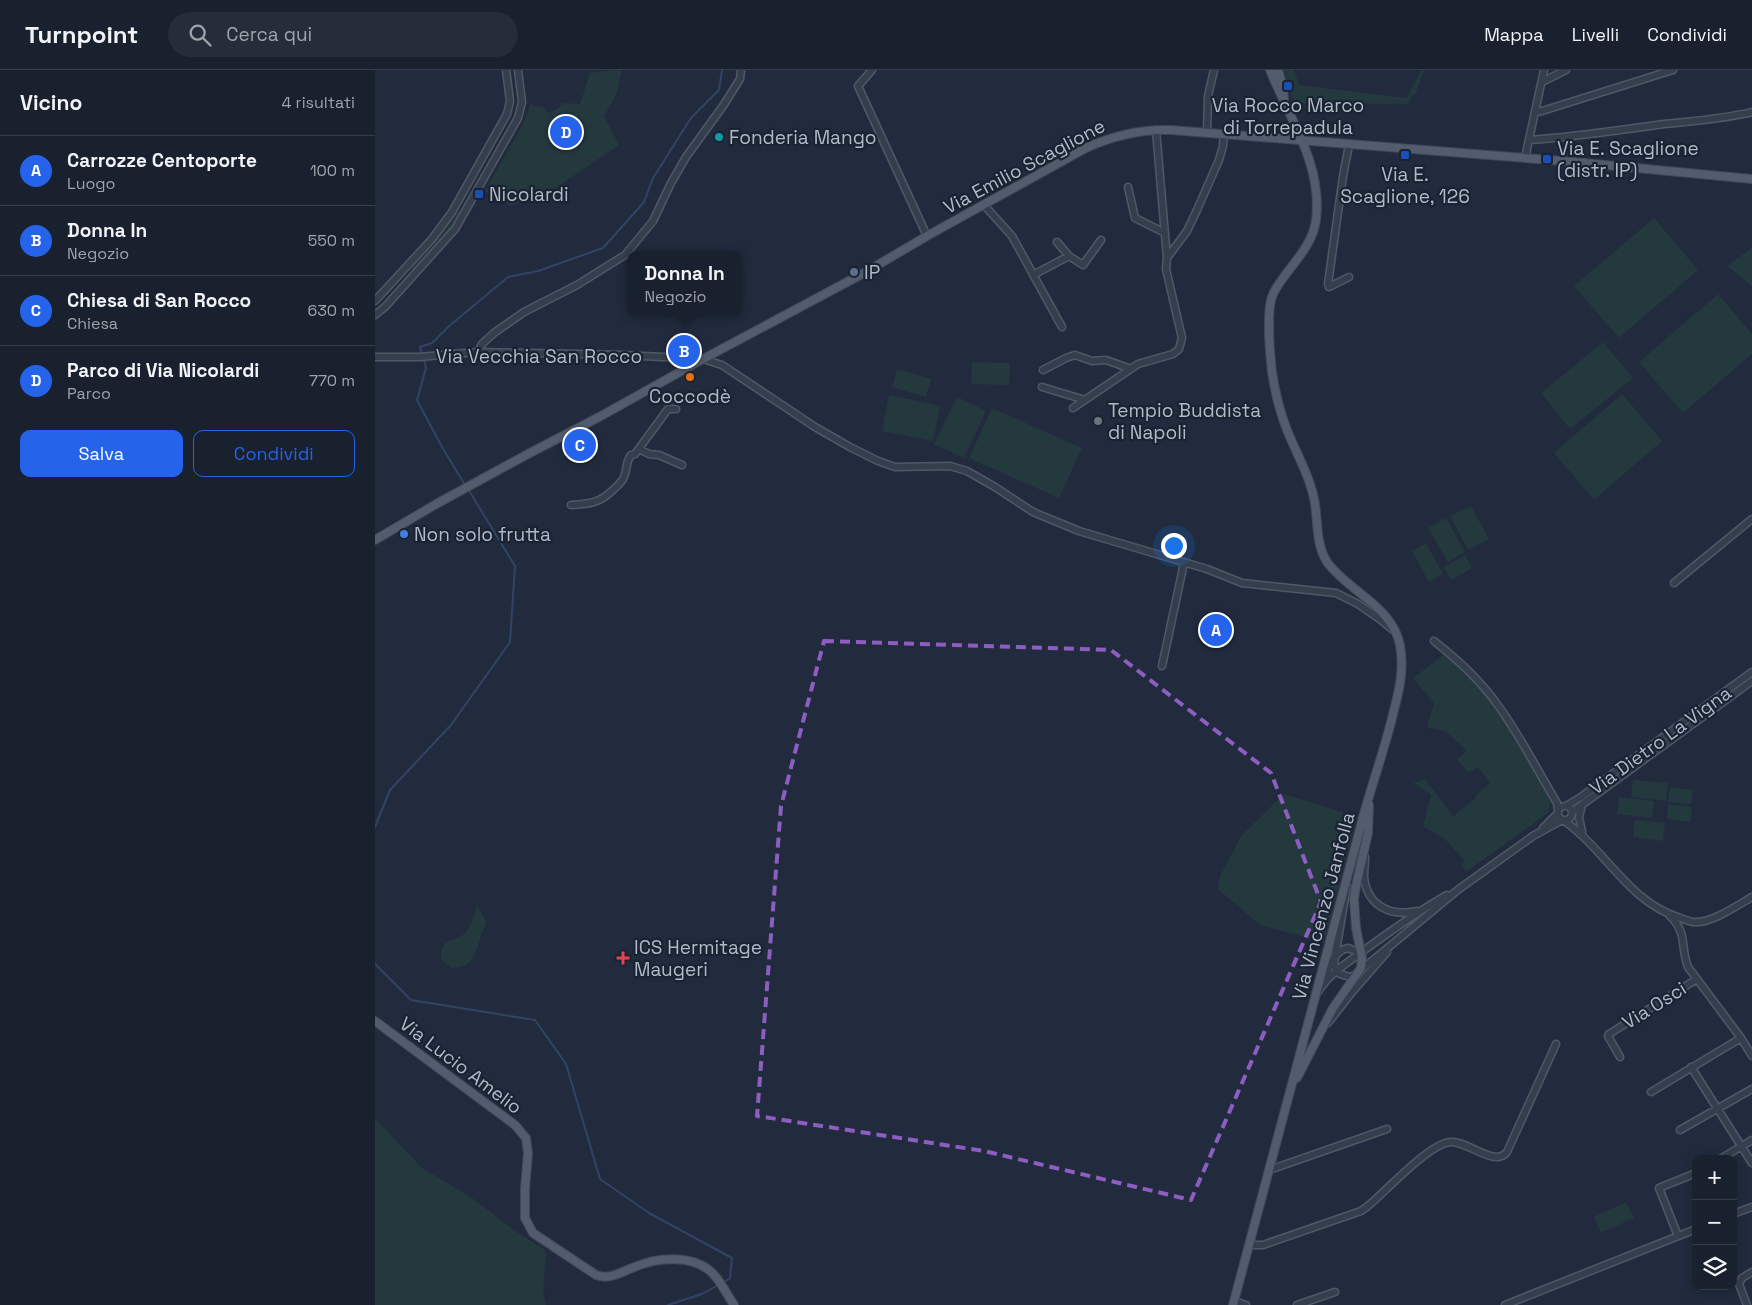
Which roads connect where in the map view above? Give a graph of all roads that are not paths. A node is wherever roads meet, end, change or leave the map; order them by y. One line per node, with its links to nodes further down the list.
1 (506, 70): 22 (street)
2 (518, 70): 23 (street)
3 (741, 70): 35 (street)
4 (872, 70): 32 (street)
5 (1214, 70): 16 (street)
6 (1270, 70): 12 (main road)
7 (1279, 70): 12 (main road)
8 (1544, 70): 11 (street)
9 (1566, 70): 11 (street)
10 (1673, 70): 13 (street)
11 (1543, 82): 13 (street)
12 (1284, 99): 19 (main road)
13 (1536, 112): 18 (street)
14 (1752, 112): 18 (street)
15 (1156, 130): 16 (main road, Via Emilio Scaglione); 29 (main road, Via Emilio Scaglione); 31 (street)
16 (1207, 133): 17 (main road, Via Emilio Scaglione)
17 (1224, 134): 19 (main road, Via Emilio Scaglione); 38 (street)
18 (1529, 140): 21 (street)
19 (1303, 141): 20 (main road, Via Emilio Scaglione); 62 (main road)
20 (1349, 145): 21 (main road, Via Emilio Scaglione); 41 (street)
21 (1525, 158): 24 (main road, Via Emilio Scaglione)
22 (481, 161): 23 (street); 26 (street)
23 (491, 167): 27 (street)
24 (1752, 179)
25 (1128, 187): 31 (street)
26 (463, 194): 27 (street); 28 (street)
27 (473, 200): 30 (street)
28 (457, 204): 30 (street); 39 (street)
29 (984, 204): 32 (main road, Via Emilio Scaglione); 40 (street)
30 (469, 208): 42 (street)
31 (1165, 233): 38 (street)
32 (927, 236): 48 (main road, Via Emilio Scaglione)
33 (1101, 240): 37 (street)
34 (1057, 242): 37 (street)
35 (628, 251)
36 (627, 253): 46 (street)
37 (1069, 256): 40 (street)
38 (1167, 258): 49 (street)
39 (403, 271): 42 (street); 43 (street)
40 (1033, 275): 45 (street)
41 (1349, 277)
42 (412, 279): 44 (street)
43 (375, 301)
44 (375, 315)
45 (1062, 327)
46 (477, 352): 47 (street, Via Vecchia San Rocco); 48 (street, Via Vecchia San Rocco)
47 (378, 357)
48 (703, 359): 59 (main road, Via Emilio Scaglione); 60 (street, Via Vecchia San Rocco)
49 (1131, 369): 50 (street); 52 (street)
50 (1043, 370)
51 (1042, 387): 52 (street)
52 (1085, 400): 53 (street)
53 (1073, 408)
54 (676, 409): 55 (street)
55 (639, 449): 56 (street); 57 (street)
56 (682, 465)
57 (571, 505)
58 (1752, 519): 61 (street)
59 (375, 540)
60 (1184, 563): 62 (street, Via Vecchia San Rocco); 64 (street)
61 (1674, 583)
62 (1397, 634): 67 (main road)
63 (1434, 641): 69 (street)
64 (1162, 666)
65 (1752, 672): 69 (street, Via Dietro La Vigna)
66 (1752, 680): 68 (street, Via Dietro La Vigna)
67 (1369, 800): 74 (main road, Via Vincenzo Janfolla); 75 (main road, Via Vincenzo Janfolla)
68 (1582, 804): 70 (street, Via Dietro La Vigna); 72 (street)
69 (1561, 807): 70 (street); 71 (street); 73 (street, Via Dietro La Vigna)
70 (1572, 813): 71 (street); 72 (street)
71 (1563, 820): 72 (street); 73 (street)
72 (1583, 834): 79 (street)
73 (1533, 836): 76 (street)
74 (1366, 844): 78 (street); 83 (main road, Via Vincenzo Janfolla)
75 (1349, 870): 84 (street); 89 (main road, Via Vincenzo Janfolla)
76 (1459, 888): 78 (street); 82 (street)
77 (1752, 897): 80 (street)
78 (1420, 910): 83 (street)
79 (1669, 915): 80 (street); 81 (street)
80 (1698, 922): 81 (street)
81 (1683, 934): 87 (street)
82 (1400, 938): 86 (street); 92 (street)
83 (1361, 953): 84 (street); 85 (street); 86 (main road, Via Vincenzo Janfolla)
84 (1334, 958): 85 (street); 88 (street)
85 (1337, 971): 86 (street); 88 (street)
86 (1359, 972): 92 (main road, Via Vincenzo Janfolla)
87 (1697, 978): 91 (street); 95 (street, Via Osci)
88 (1323, 984): 89 (street)
89 (1315, 999): 97 (main road, Via Vincenzo Janfolla)
90 (375, 1021): 117 (main road, Via Lucio Amelio)
91 (1741, 1038): 94 (street); 96 (street)
92 (1314, 1044): 97 (main road, Via Vincenzo Janfolla)
93 (1556, 1044): 113 (street)
94 (1752, 1056)
95 (1620, 1058)
96 (1691, 1067): 99 (street); 100 (street)
97 (1291, 1088): 107 (main road, Via Vincenzo Janfolla)
98 (1752, 1089): 100 (street)
99 (1651, 1092)
100 (1718, 1110): 102 (street); 104 (street)
101 (1387, 1129): 107 (street)
102 (1681, 1130)
103 (1752, 1140): 104 (street)
104 (1741, 1147): 105 (street); 106 (street)
105 (1727, 1155)
106 (1752, 1163)
107 (1269, 1170): 113 (main road, Via Vincenzo Janfolla)
108 (1692, 1175): 112 (street)
109 (1752, 1207): 110 (street)
110 (1737, 1213)
111 (1692, 1231): 112 (street)
112 (1678, 1236): 120 (street)
113 (1250, 1245): 116 (main road, Via Vincenzo Janfolla)
114 (1752, 1272): 121 (street)
115 (1335, 1292): 119 (street)
116 (1234, 1303): 118 (street)
117 (733, 1304)
118 (1246, 1305)
119 (1297, 1305)
120 (1505, 1305)
121 (1747, 1305)

